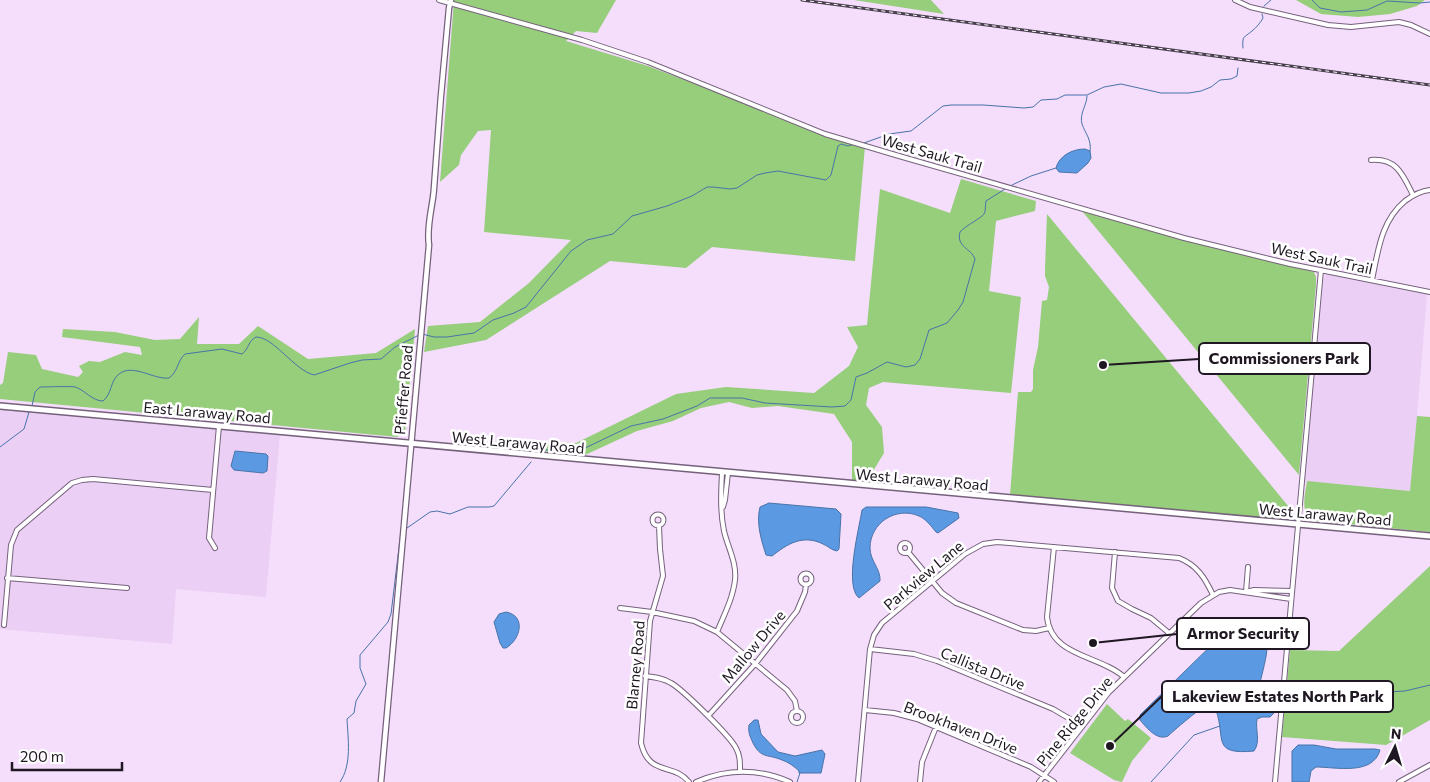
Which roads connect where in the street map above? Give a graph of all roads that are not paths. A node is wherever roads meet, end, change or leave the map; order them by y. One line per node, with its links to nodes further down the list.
1 (439, 0): 3 (street, West Sauk Trail)
2 (1235, 0): 4 (street)
3 (451, 2): 8 (street, West Sauk Trail); 13 (street, Pfieffer Road)
4 (1430, 34)
5 (1371, 160): 7 (street)
6 (1430, 190): 7 (street)
7 (1413, 195): 9 (street)
8 (1321, 270): 9 (street, West Sauk Trail); 16 (street)
9 (1372, 280): 10 (street, West Sauk Trail)
10 (1430, 292)
11 (0, 406): 12 (main road, East Laraway Road)
12 (219, 426): 13 (main road, East Laraway Road); 15 (street)
13 (412, 445): 14 (main road, West Laraway Road); 50 (street, Pfieffer Road)
14 (725, 473): 16 (main road, West Laraway Road); 36 (street)
15 (213, 490): 20 (street); 24 (street)
16 (1298, 524): 18 (main road, West Laraway Road); 28 (street)
17 (659, 526): 33 (street, Blarney Road)
18 (1430, 536)
19 (1054, 547): 22 (street, Parkview Lane); 25 (street, Parkview Lane); 35 (street)
20 (215, 548)
21 (908, 552): 25 (street)
22 (1115, 552): 30 (street, Parkview Lane); 37 (street)
23 (1248, 567): 29 (street)
24 (7, 578): 27 (street); 34 (street)
25 (932, 581): 35 (street); 38 (street, Parkview Lane)
26 (806, 585): 39 (street, Mallow Drive)
27 (127, 588)
28 (1292, 591): 29 (street, Pine Ridge Drive); 31 (street)
29 (1246, 592): 30 (street, Pine Ridge Drive); 31 (street, Pine Ridge Drive)
30 (1213, 595): 37 (street, Pine Ridge Drive)
31 (1291, 599): 58 (street)
32 (620, 608): 33 (street)
33 (652, 612): 36 (street); 40 (street, Blarney Road)
34 (4, 625)
35 (1049, 628): 41 (street)
36 (717, 632): 39 (street)
37 (1169, 633): 41 (street, Pine Ridge Drive)
38 (870, 649): 42 (street, Parkview Lane); 45 (street, Callista Drive)
39 (756, 663): 43 (street); 44 (street, Mallow Drive)
40 (645, 676): 44 (street); 51 (street, Blarney Road)
41 (1124, 677): 45 (street, Pine Ridge Drive)
42 (865, 710): 46 (street, Brookhaven Drive); 54 (street, Parkview Lane)
43 (797, 711)
44 (708, 716): 48 (street)
45 (1082, 726): 49 (street, Pine Ridge Drive)
46 (936, 727): 49 (street, Brookhaven Drive); 55 (street)
47 (1430, 765): 59 (street)
48 (740, 770): 52 (street); 53 (street)
49 (1045, 776): 56 (street, Pine Ridge Drive); 57 (street, Brookhaven Drive)
50 (381, 782)
51 (689, 782)
52 (696, 782)
53 (790, 782)
54 (858, 782)
55 (920, 782)
56 (1039, 782)
57 (1054, 782)
58 (1275, 782)
59 (1399, 782)

